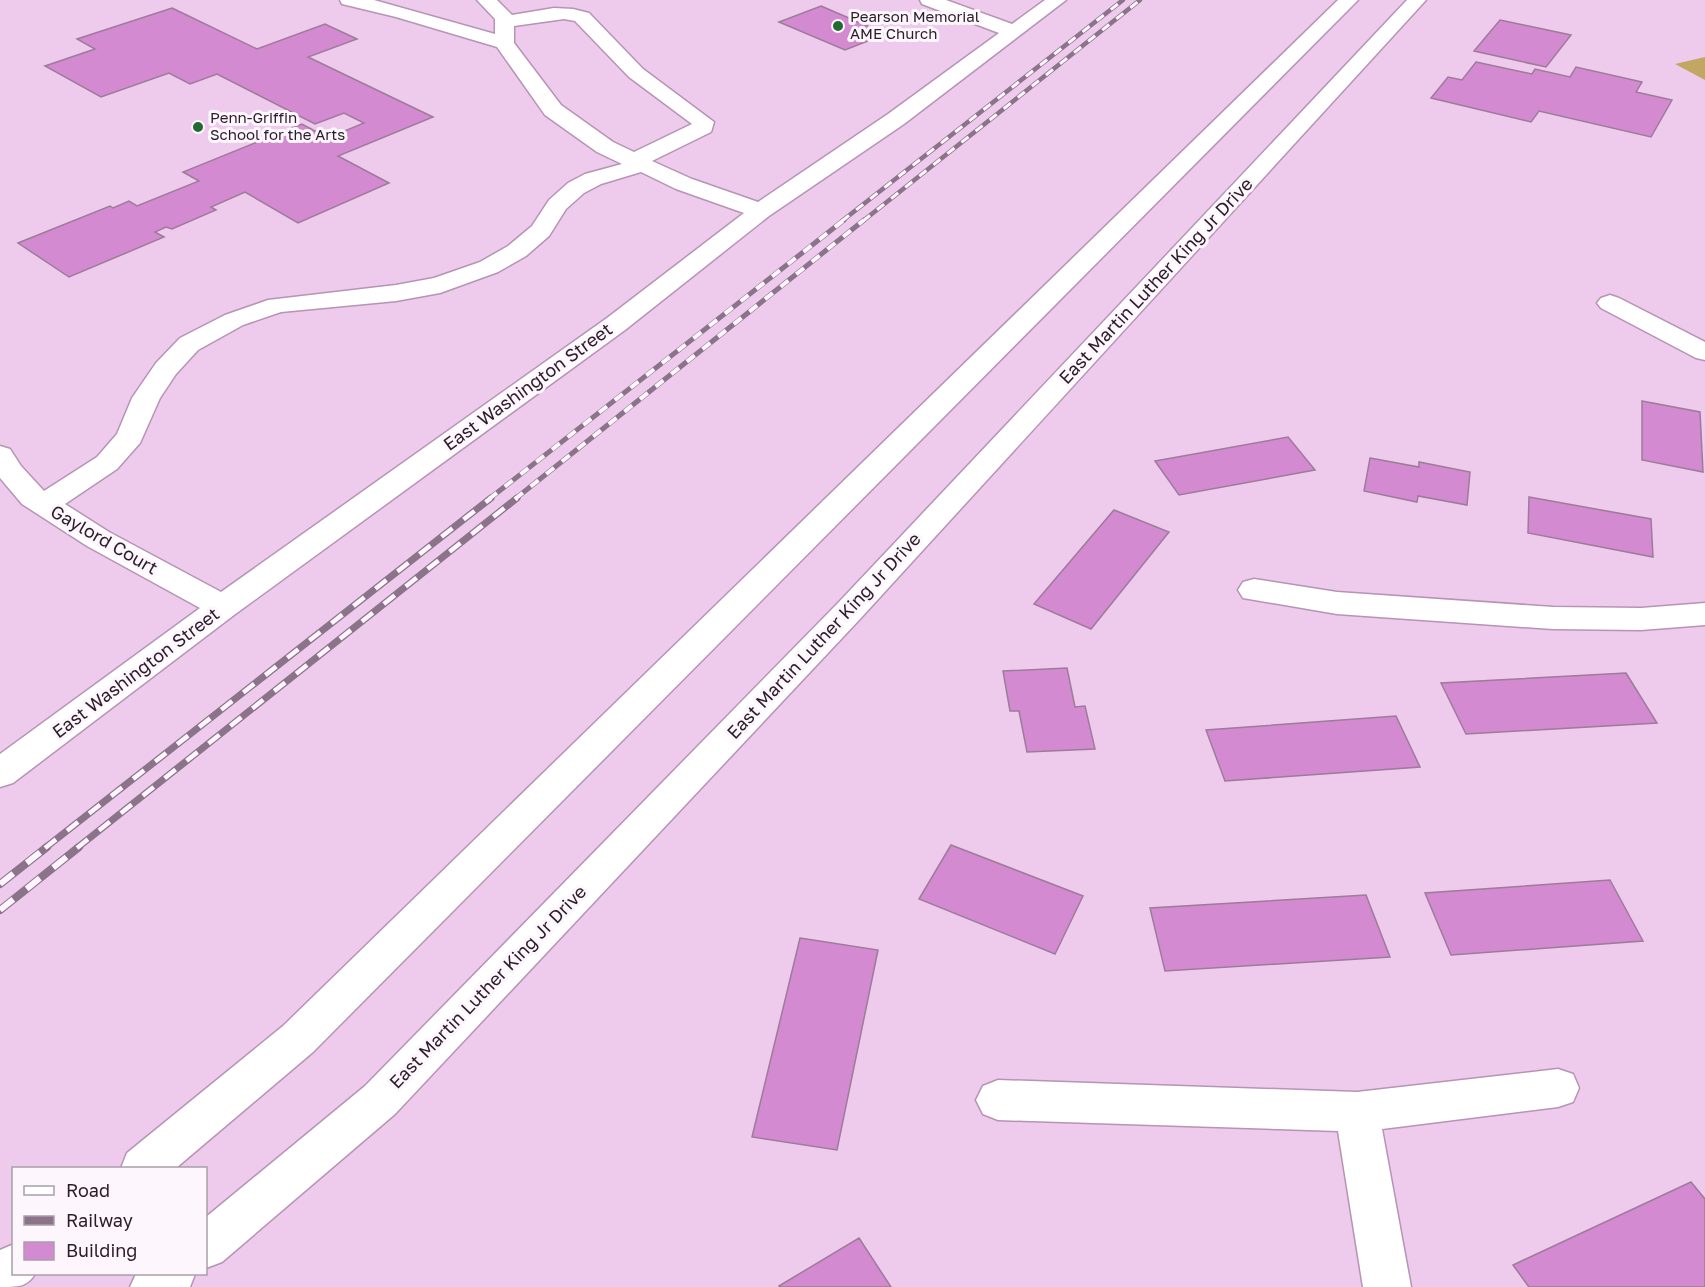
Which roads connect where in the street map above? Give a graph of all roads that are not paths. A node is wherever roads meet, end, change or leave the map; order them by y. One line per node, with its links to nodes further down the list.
1 (349, 0): 7 (main road)
2 (486, 0): 7 (main road)
3 (929, 0): 8 (main road)
4 (1057, 0): 8 (main road, East Washington Street)
5 (1349, 0): 22 (main road)
6 (1417, 0): 23 (main road, East Martin Luther King Jr Drive)
7 (505, 32): 9 (main road); 9 (main road)
8 (1014, 32): 10 (main road, East Washington Street)
9 (638, 163): 10 (main road); 14 (main road)
10 (762, 212): 16 (main road, East Washington Street)
11 (1610, 303): 12 (main road)
12 (1705, 352)
13 (0, 455): 14 (main road, Gaylord Court)
14 (44, 504): 16 (main road, Gaylord Court)
15 (1254, 590): 17 (main road)
16 (223, 607): 18 (main road, East Washington Street)
17 (1705, 614)
18 (0, 773)
19 (1558, 1088): 21 (main road)
20 (998, 1100): 21 (main road)
21 (1357, 1112): 26 (main road)
22 (144, 1167)
23 (207, 1244)
24 (171, 1275): 25 (main road)
25 (154, 1287)
26 (1387, 1287)

